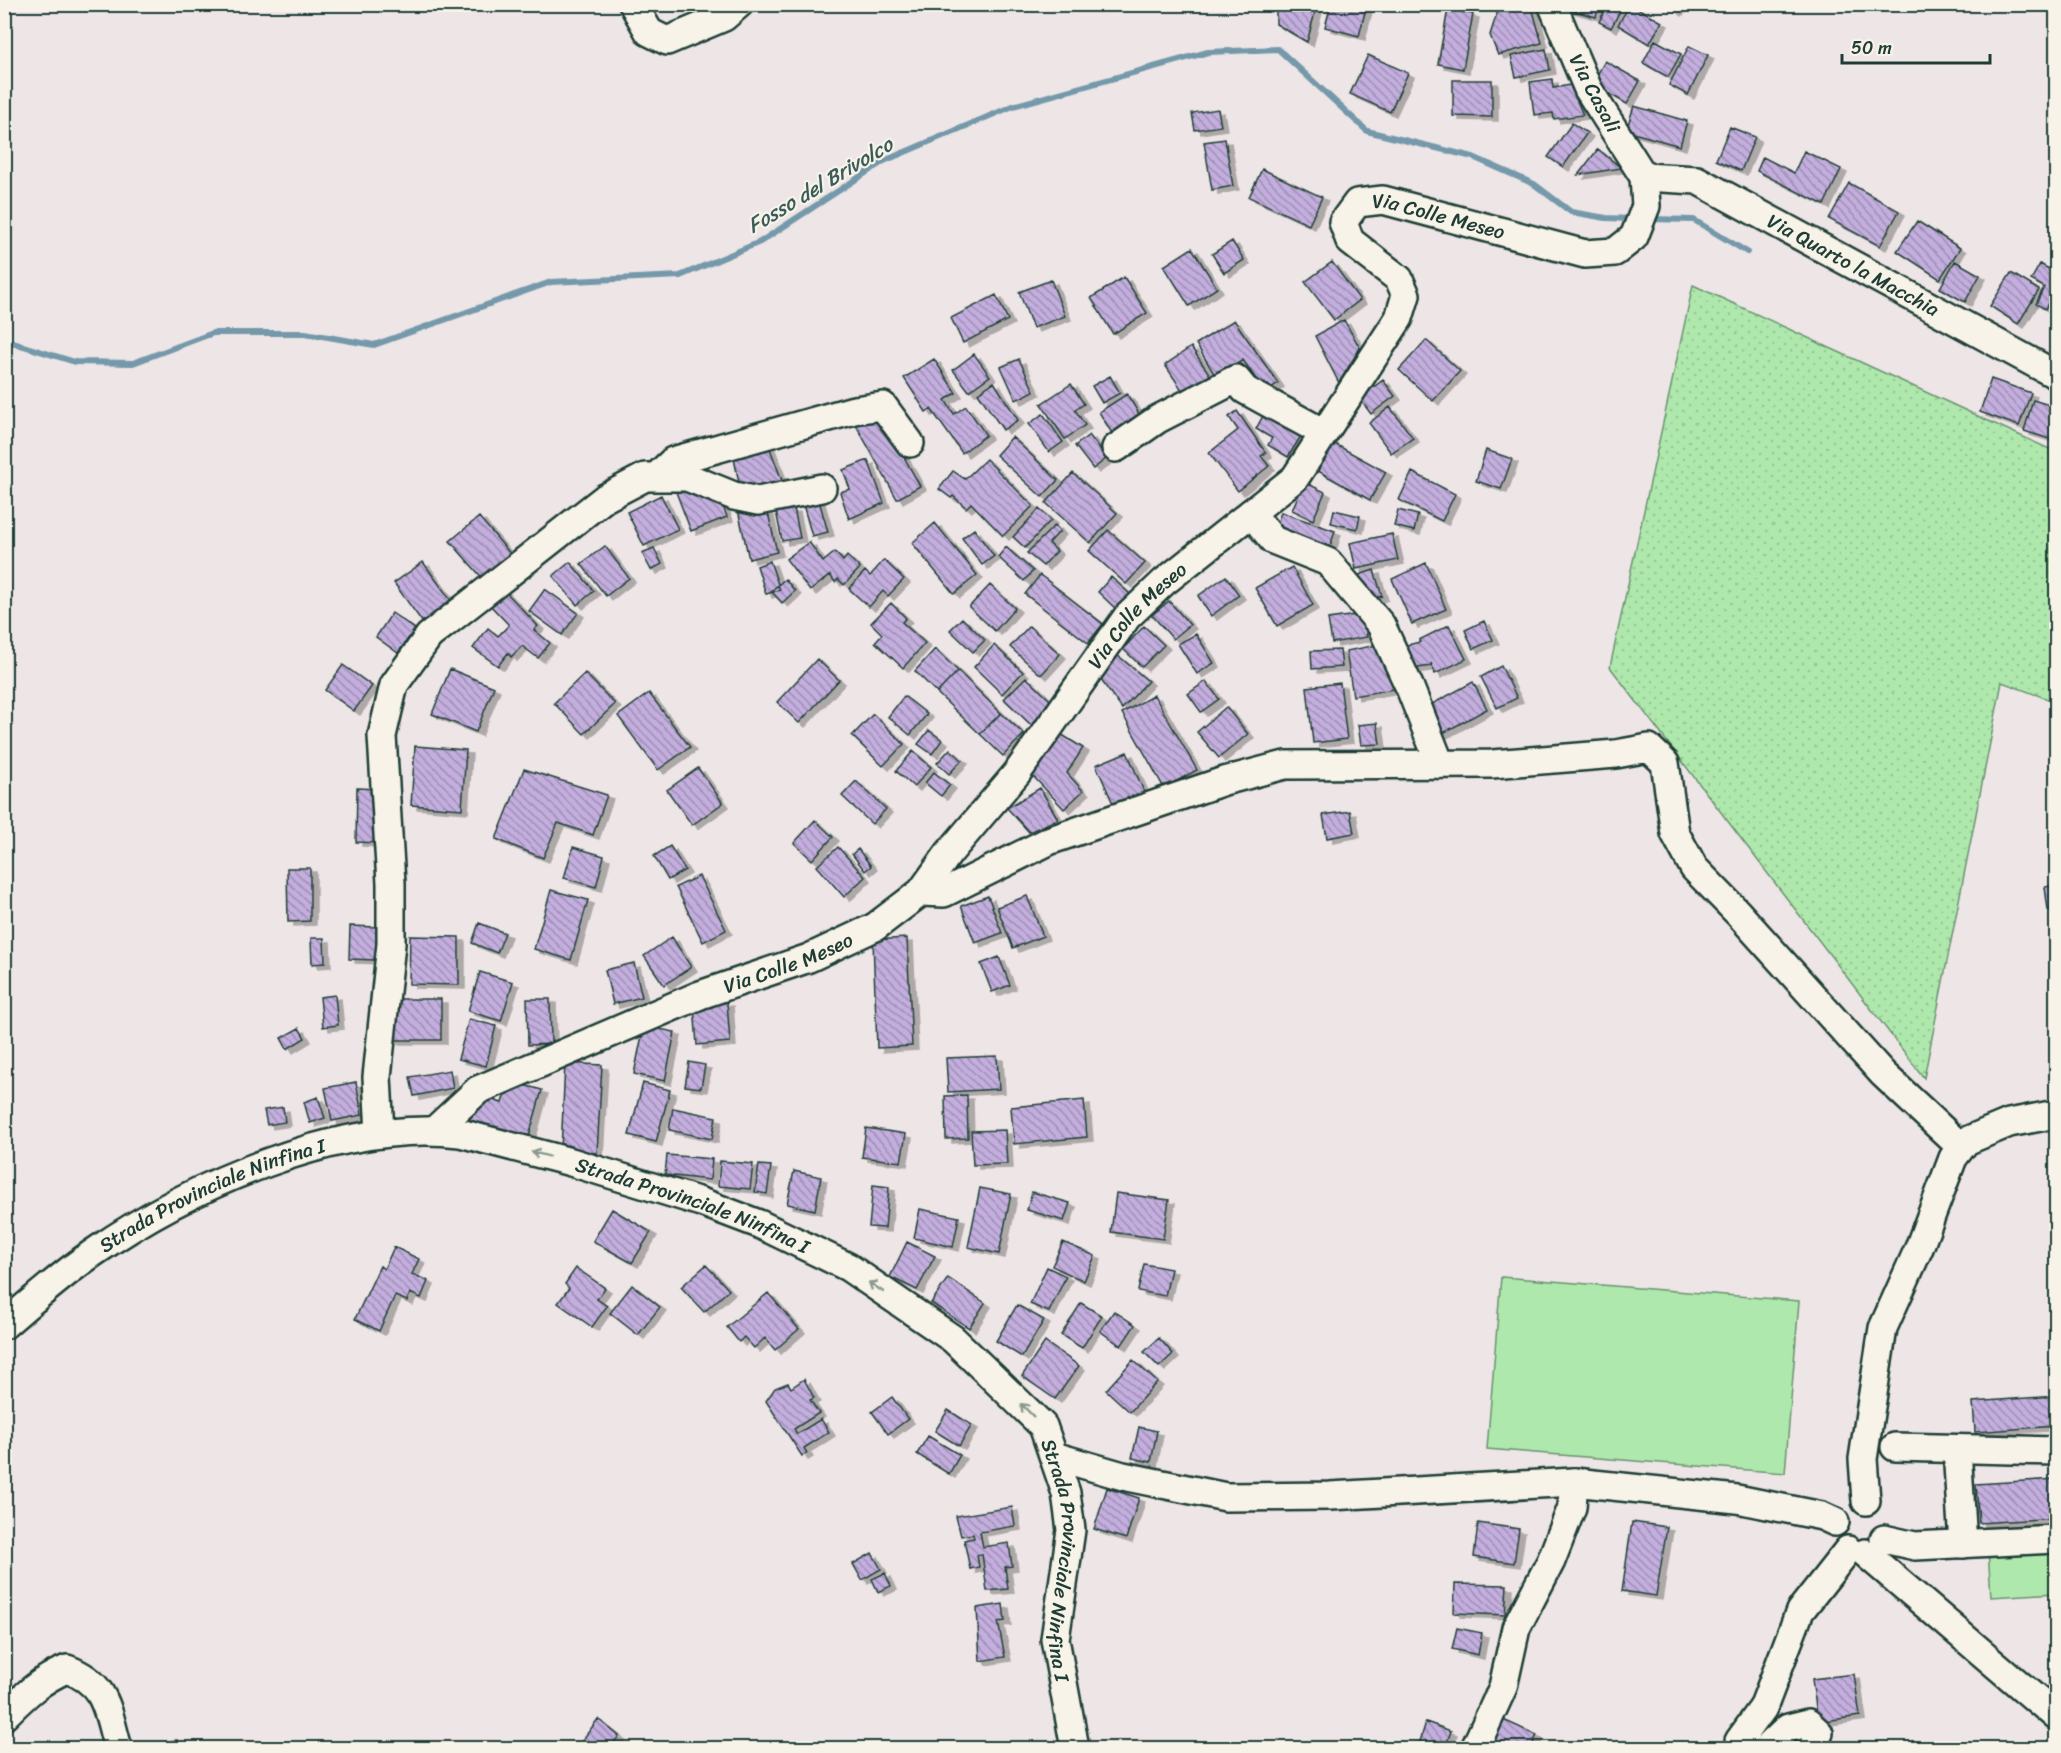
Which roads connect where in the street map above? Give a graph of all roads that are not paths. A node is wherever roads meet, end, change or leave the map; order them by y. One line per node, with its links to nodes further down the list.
1 (633, 4): 2 (street)
2 (739, 4)
3 (1552, 4): 4 (street, Via Casali)
4 (1644, 177): 5 (street, Via Quarto la Macchia); 6 (street, Via Colle Meseo)
5 (2056, 375)
6 (1323, 433): 8 (street); 11 (street, Via Colle Meseo)
7 (909, 443): 9 (street)
8 (1116, 448)
9 (657, 477): 10 (street); 16 (street)
10 (822, 488)
11 (1251, 513): 12 (street); 13 (street, Via Colle Meseo)
12 (1440, 764): 13 (street); 17 (street)
13 (921, 892): 15 (street, Via Colle Meseo)
14 (2056, 1114): 17 (street)
15 (435, 1130): 16 (street, Strada Provinciale Ninfina I); 22 (street, Strada Provinciale Ninfina I, one-way to 15)
16 (380, 1133): 18 (street, Strada Provinciale Ninfina I)
17 (1961, 1148): 24 (street)
18 (4, 1325)
19 (1895, 1447): 20 (street)
20 (1957, 1449): 21 (street); 27 (street)
21 (2056, 1451)
22 (1053, 1456): 23 (street); 32 (street, Strada Provinciale Ninfina I)
23 (1574, 1482): 25 (street); 33 (street)
24 (1866, 1501): 25 (street); 28 (street)
25 (1835, 1522): 28 (street)
26 (2056, 1539): 27 (street)
27 (1963, 1544): 28 (street)
28 (1866, 1547): 30 (street); 34 (street)
29 (4, 1716): 31 (street)
30 (2056, 1716)
31 (118, 1749)
32 (1075, 1749)
33 (1475, 1749)
34 (1741, 1749)
35 (1767, 1749): 36 (street)
36 (1813, 1749)

